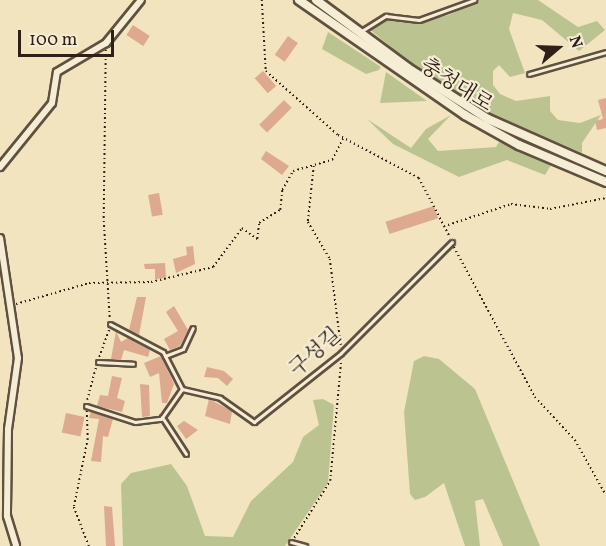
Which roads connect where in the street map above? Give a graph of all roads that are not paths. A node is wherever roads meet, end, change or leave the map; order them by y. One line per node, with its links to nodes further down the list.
1 (141, 0): 8 (street)
2 (299, 0): 10 (main road, 충청대로)
3 (316, 0): 5 (main road, 충청대로)
4 (474, 0): 5 (lane)
5 (359, 34): 9 (main road, 충청대로)
6 (606, 52): 7 (lane)
7 (529, 74)
8 (0, 167)
9 (606, 171)
10 (606, 182)
11 (0, 238): 13 (street)
12 (452, 242): 19 (lane, 구성길)
13 (3, 287): 24 (street)
14 (110, 324): 16 (lane)
15 (193, 328): 16 (lane)
16 (165, 356): 19 (lane)
17 (98, 362): 18 (lane)
18 (133, 364)
19 (182, 389): 21 (lane)
20 (86, 406): 21 (lane)
21 (162, 417): 22 (lane)
22 (186, 454)
23 (291, 542): 25 (lane)
24 (16, 546)
25 (305, 546)

